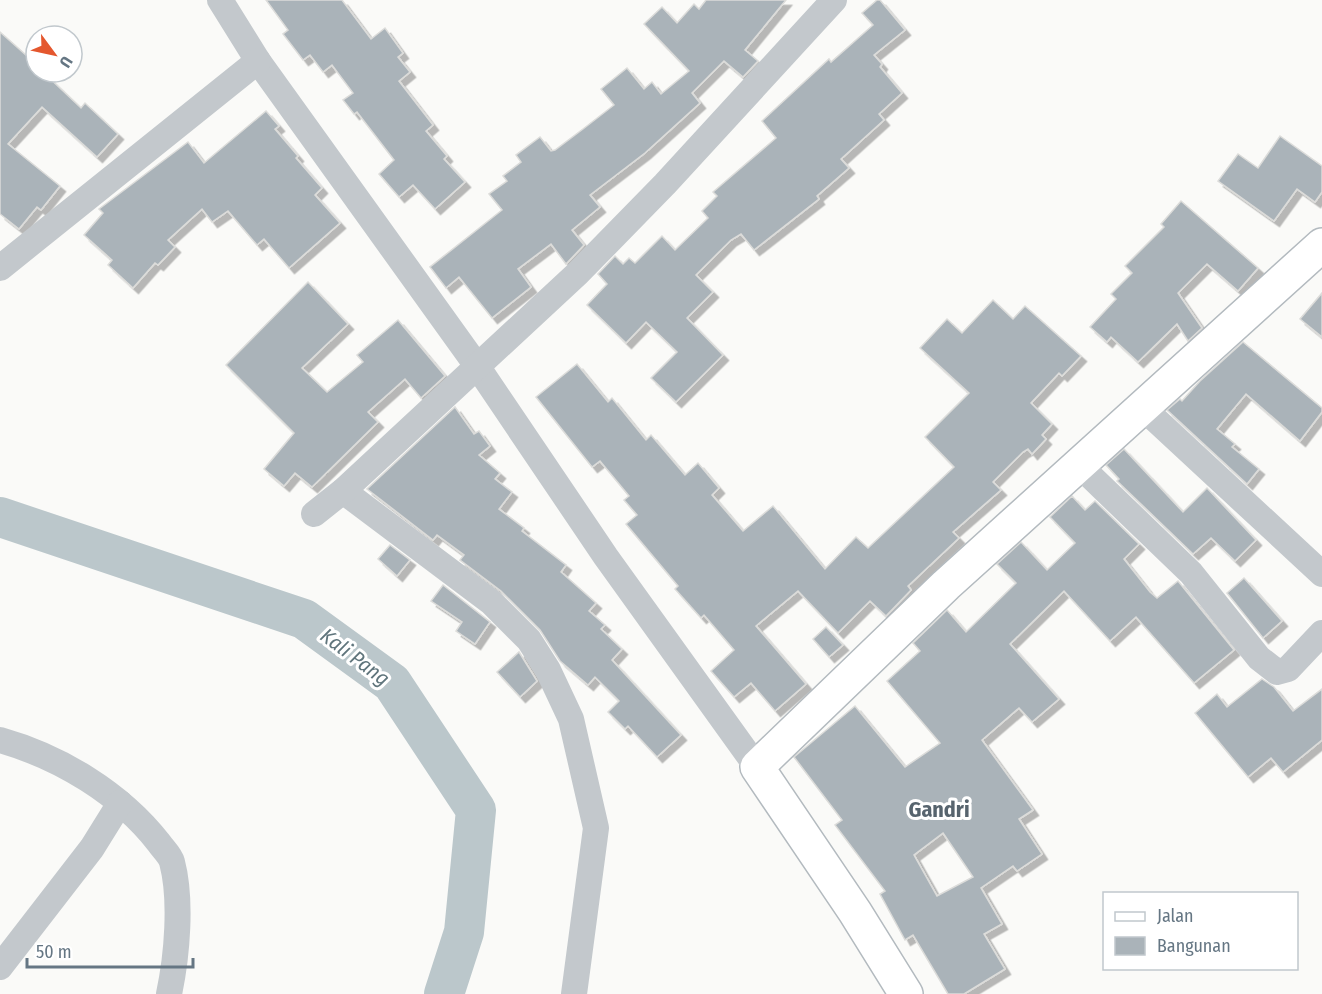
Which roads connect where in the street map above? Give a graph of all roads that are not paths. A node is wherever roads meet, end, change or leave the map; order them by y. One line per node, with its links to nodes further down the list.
1 (220, 0): 3 (street)
2 (834, 0): 6 (street)
3 (258, 61): 5 (street); 6 (street)
4 (1322, 245): 7 (street)
5 (0, 268)
6 (477, 366): 9 (street); 14 (street)
7 (1143, 408): 8 (street); 11 (street)
8 (1080, 466): 12 (street); 14 (street)
9 (343, 491): 10 (street); 18 (street)
10 (314, 514)
11 (1322, 574)
12 (1322, 633)
13 (0, 740): 15 (street)
14 (757, 767): 19 (street)
15 (120, 803): 16 (street); 17 (street)
16 (0, 967)
17 (169, 994)
18 (574, 994)
19 (906, 994)

